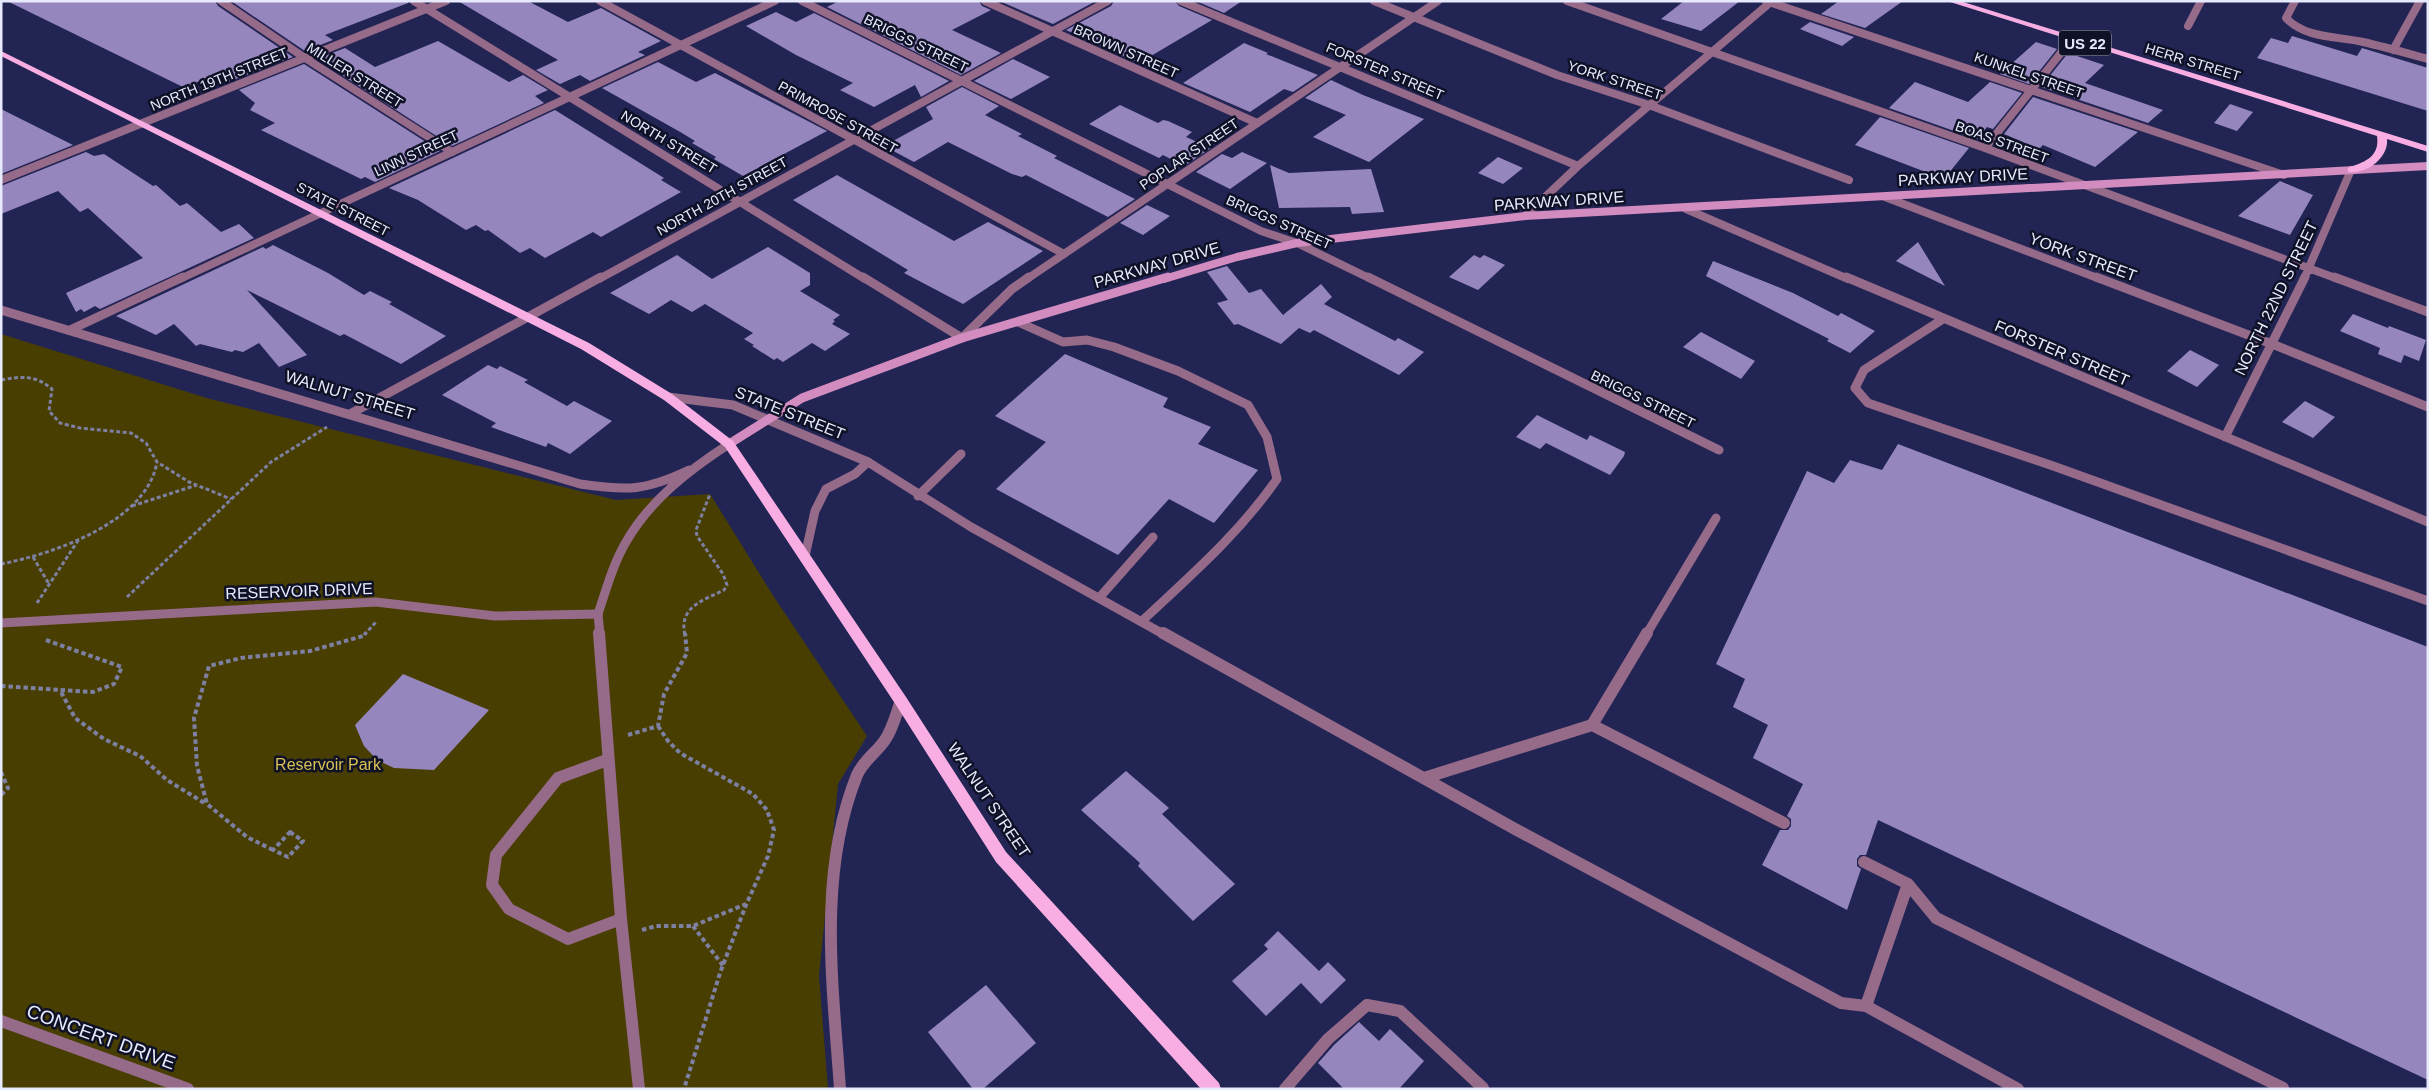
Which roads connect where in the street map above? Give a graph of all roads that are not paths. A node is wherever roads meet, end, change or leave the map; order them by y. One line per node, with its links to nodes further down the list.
1 (221, 1): 28 (street, MILLER STREET)
2 (414, 1): 19 (street, NORTH STREET)
3 (446, 1): 19 (street, NORTH 19TH STREET)
4 (600, 1): 24 (street, PRIMROSE STREET)
5 (775, 1): 24 (street, LINN STREET)
6 (802, 1): 31 (street, BRIGGS STREET)
7 (985, 1): 22 (street, BROWN STREET)
8 (1108, 1): 22 (street, NORTH 20TH STREET)
9 (1181, 1): 30 (street, FORSTER STREET)
10 (1374, 1): 20 (street, YORK STREET)
11 (1438, 1): 20 (street, POPLAR STREET)
12 (1567, 1): 27 (street, BOAS STREET)
13 (1951, 1): 18 (main road, HERR STREET / US 22)
14 (2201, 1): 21 (street)
15 (2295, 1): 25 (street)
16 (2420, 1): 25 (street)
17 (1769, 2): 27 (street); 32 (street, KUNKEL STREET)
18 (1964, 3): 23 (main road, HERR STREET / US 22)
19 (427, 9): 28 (street, NORTH 19TH STREET); 33 (street, NORTH STREET)
20 (1415, 17): 30 (street, POPLAR STREET); 34 (street, YORK STREET)
21 (2188, 26)
22 (1052, 32): 31 (street, NORTH 20TH STREET); 36 (street, BROWN STREET)
23 (2072, 39): 32 (street); 37 (main road, HERR STREET / US 22)
24 (681, 45): 33 (street, LINN STREET); 38 (street, PRIMROSE STREET)
25 (2393, 50): 29 (street)
26 (1, 53): 35 (main road, STATE STREET)
27 (1711, 53): 34 (street); 39 (street, BOAS STREET)
28 (304, 58): 35 (street, NORTH 19TH STREET); 41 (street, MILLER STREET)
29 (2428, 59)
30 (1340, 68): 36 (street, POPLAR STREET); 42 (street, FORSTER STREET)
31 (963, 80): 38 (street, NORTH 20TH STREET); 48 (street, BRIGGS STREET)
32 (2033, 89): 39 (street); 45 (street, KUNKEL STREET)
33 (570, 96): 41 (street, LINN STREET); 51 (street, NORTH STREET)
34 (1649, 105): 42 (street); 47 (street, YORK STREET)
35 (141, 124): 46 (street, NORTH 19TH STREET); 53 (main road, STATE STREET)
36 (1257, 124): 48 (street, POPLAR STREET)
37 (2382, 136): 40 (main road, HERR STREET / US 22); 44 (main road)
38 (854, 139): 51 (street, NORTH 20TH STREET); 56 (street, PRIMROSE STREET)
39 (1985, 148): 49 (street, BOAS STREET)
40 (2428, 149)
41 (452, 152): 53 (street, LINN STREET)
42 (1578, 166): 54 (street)
43 (2428, 166): 44 (street, PARKWAY DRIVE)
44 (2351, 170): 45 (street, PARKWAY DRIVE); 57 (street, NORTH 22ND STREET)
45 (2284, 175): 49 (street, PARKWAY DRIVE)
46 (1, 180)
47 (1849, 180)
48 (1168, 184): 55 (street, BRIGGS STREET); 56 (street, POPLAR STREET)
49 (2084, 185): 50 (street, PARKWAY DRIVE); 57 (street, BOAS STREET)
50 (1885, 197): 52 (street, PARKWAY DRIVE); 65 (street, YORK STREET)
51 (742, 201): 60 (street, NORTH 20TH STREET); 64 (street, NORTH STREET)
52 (1686, 208): 54 (street, PARKWAY DRIVE); 61 (street, FORSTER STREET)
53 (319, 214): 60 (main road, STATE STREET); 63 (street, LINN STREET)
54 (1524, 216): 55 (street, PARKWAY DRIVE)
55 (1297, 243): 62 (street, PARKWAY DRIVE); 72 (street, BRIGGS STREET)
56 (1064, 254): 64 (street, POPLAR STREET)
57 (2309, 269): 59 (street, BOAS STREET); 65 (street, NORTH 22ND STREET)
58 (1, 310): 63 (street, WALNUT STREET)
59 (2428, 312)
60 (526, 318): 66 (main road, STATE STREET); 68 (street, NORTH 20TH STREET)
61 (1943, 319): 70 (street, FORSTER STREET); 83 (street)
62 (1018, 322): 64 (street, PARKWAY DRIVE); 85 (street)
63 (70, 330): 68 (street, WALNUT STREET)
64 (962, 338): 69 (street, PARKWAY DRIVE)
65 (2272, 344): 67 (street, YORK STREET); 70 (street, NORTH 22ND STREET)
66 (668, 397): 69 (street, STATE STREET); 71 (main road, STATE STREET)
67 (2428, 408)
68 (350, 414): 75 (street, WALNUT STREET)
69 (766, 419): 71 (street, PARKWAY DRIVE); 74 (street, STATE STREET)
70 (2225, 437): 78 (street, FORSTER STREET)
71 (729, 444): 75 (street); 79 (main road, STATE STREET)
72 (1720, 450)
73 (961, 454): 76 (street)
74 (868, 462): 76 (street, STATE STREET); 81 (street)
75 (689, 470): 84 (street)
76 (918, 496): 82 (street, STATE STREET)
77 (1716, 518): 88 (street)
78 (2428, 522)
79 (788, 528): 81 (main road, WALNUT STREET)
80 (1153, 537): 82 (street)
81 (805, 556): 87 (main road, WALNUT STREET)
82 (1099, 598): 85 (street, STATE STREET)
83 (2428, 602)
84 (598, 614): 86 (street, RESERVOIR DRIVE); 89 (street)
85 (1141, 622): 90 (street, STATE STREET)
86 (1, 623)
87 (901, 701): 101 (street); 102 (main road, WALNUT STREET)
88 (1592, 725): 90 (street); 91 (street)
89 (608, 760): 94 (street); 94 (street)
90 (1424, 778): 95 (street, STATE STREET)
91 (1784, 823)
92 (1864, 862): 93 (street)
93 (1908, 884): 95 (street); 98 (street)
94 (621, 918): 100 (street)
95 (1866, 1006): 104 (street)
96 (1, 1022): 99 (street, CONCERT DRIVE)
97 (1483, 1088): 103 (street)
98 (2283, 1088)
99 (188, 1089)
100 (639, 1089)
101 (840, 1089)
102 (1213, 1089)
103 (1285, 1089)
104 (2018, 1089)

